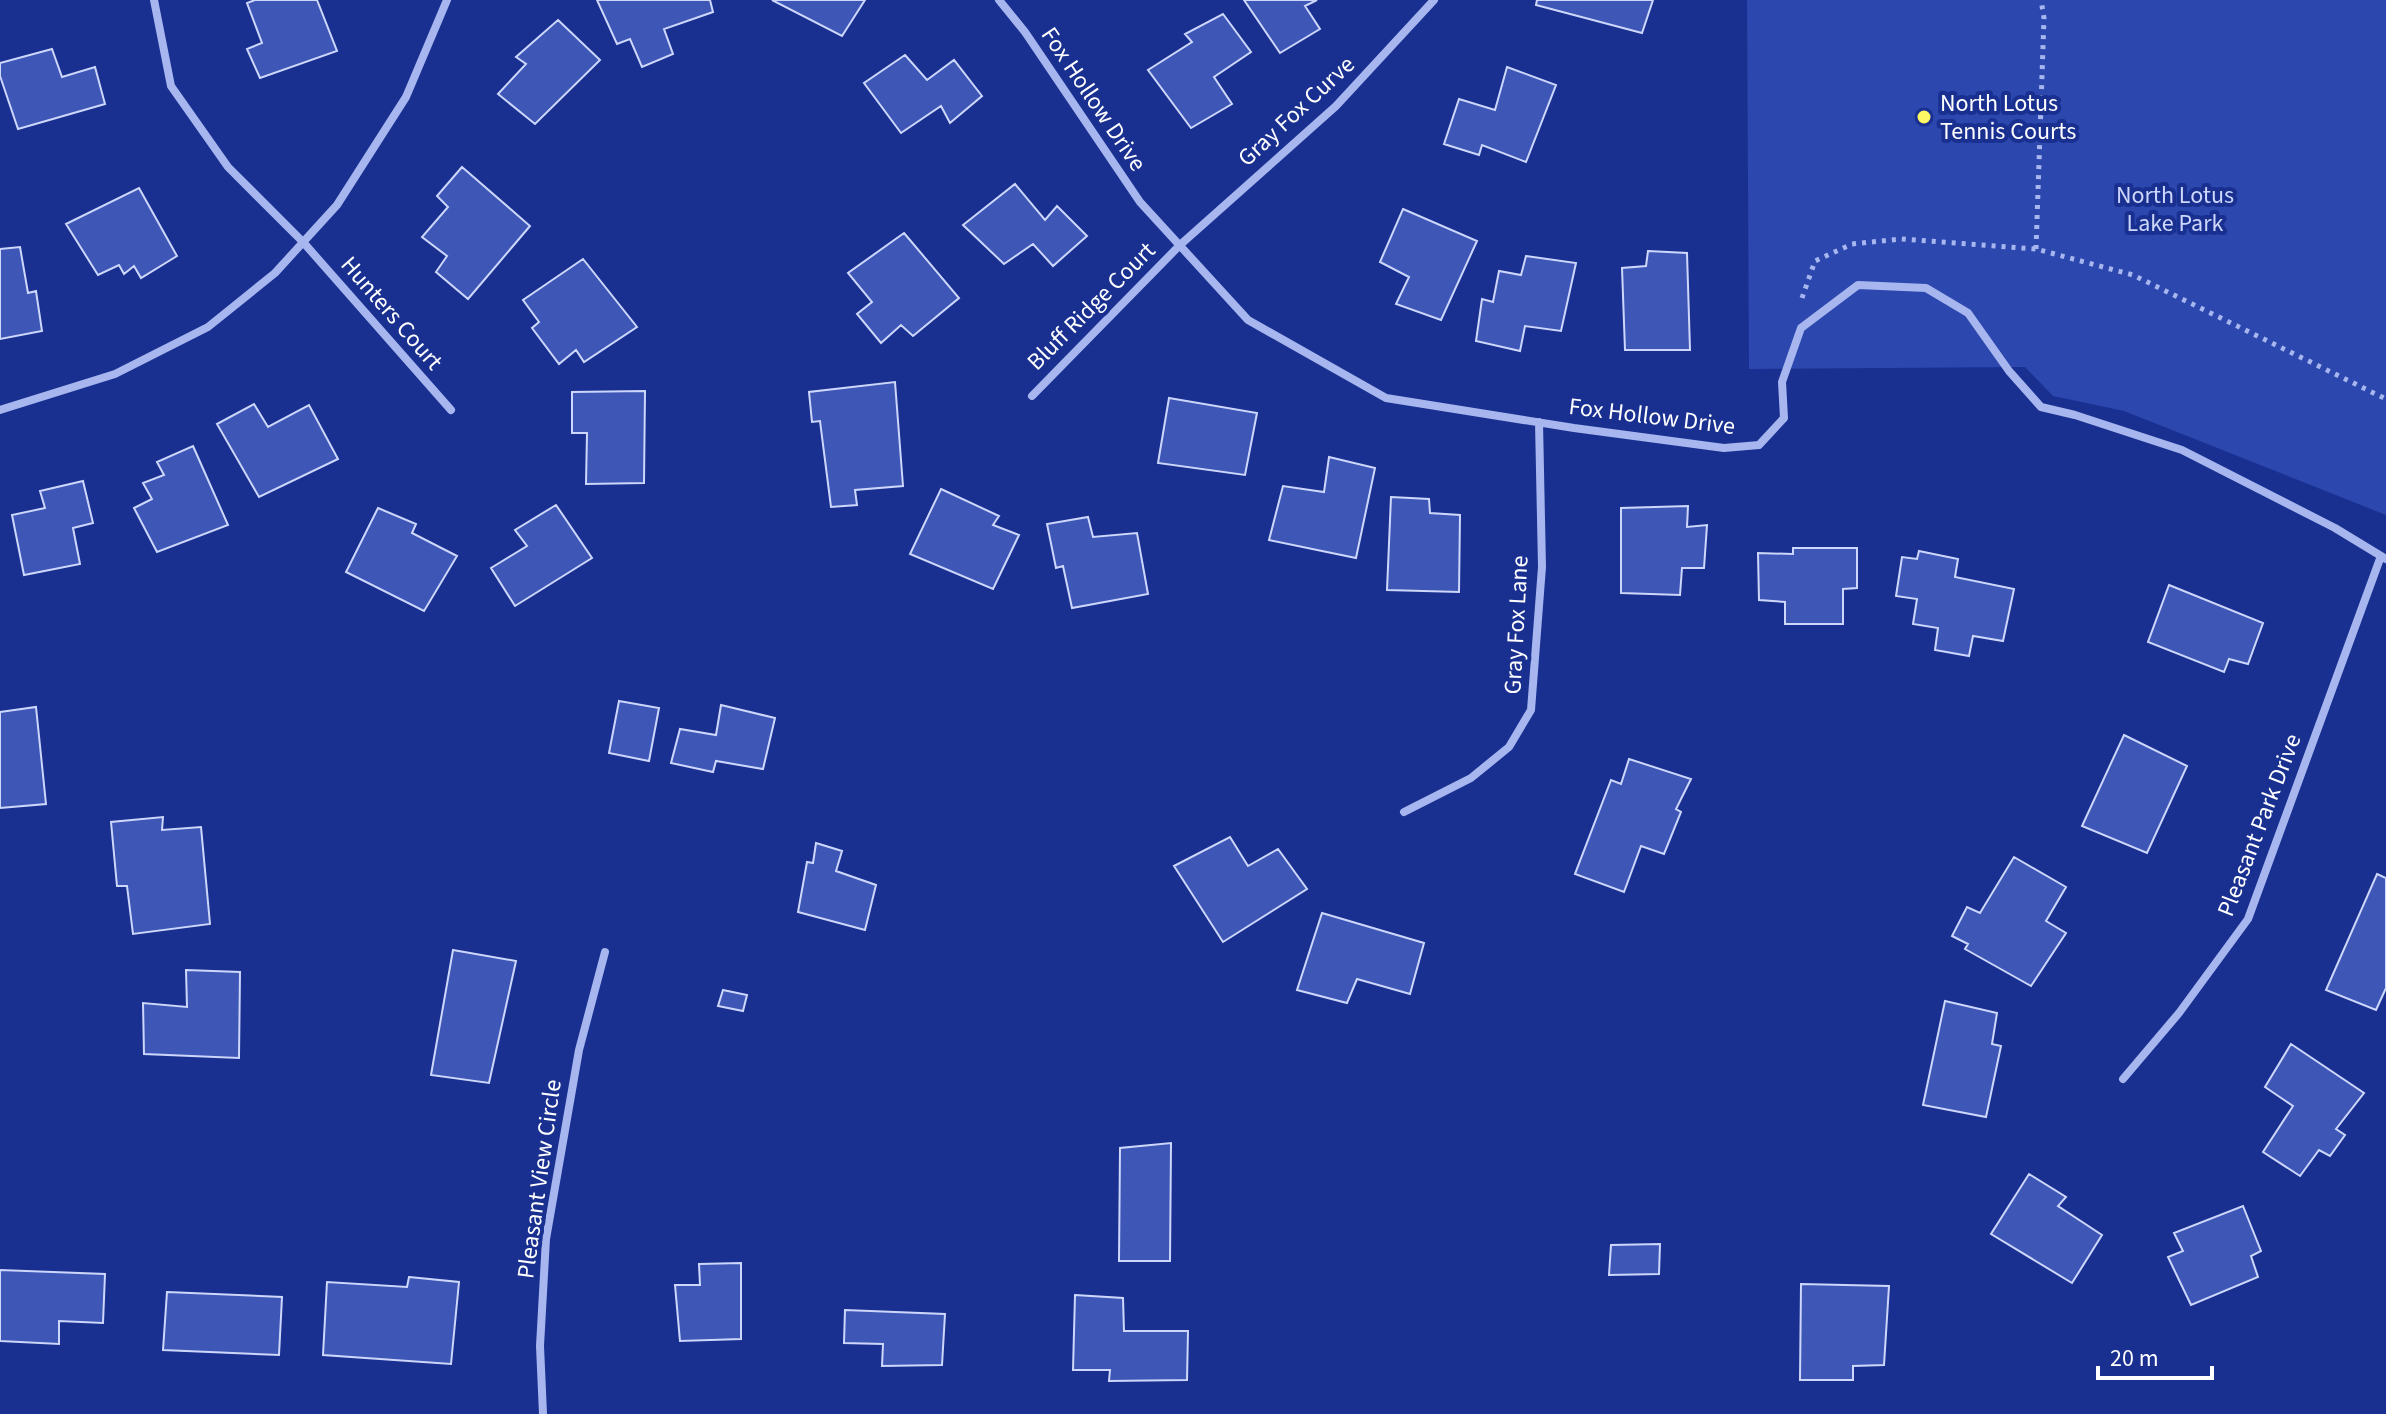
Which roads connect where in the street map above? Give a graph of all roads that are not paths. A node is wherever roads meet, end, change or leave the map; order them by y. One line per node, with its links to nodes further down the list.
1 (154, 0): 5 (street)
2 (447, 0): 5 (street)
3 (999, 0): 6 (street, Fox Hollow Drive)
4 (1434, 0): 6 (street, Gray Fox Curve)
5 (303, 242): 8 (street); 9 (street, Hunters Court)
6 (1180, 245): 7 (street, Bluff Ridge Court); 10 (street, Fox Hollow Drive)
7 (1032, 396)
8 (0, 410)
9 (451, 410)
10 (1539, 422): 11 (street, Fox Hollow Drive); 12 (street, Gray Fox Lane)
11 (2384, 558): 14 (street, Pleasant Park Drive)
12 (1404, 812)
13 (605, 952): 15 (street, Pleasant View Circle)
14 (2123, 1079)
15 (543, 1414)

